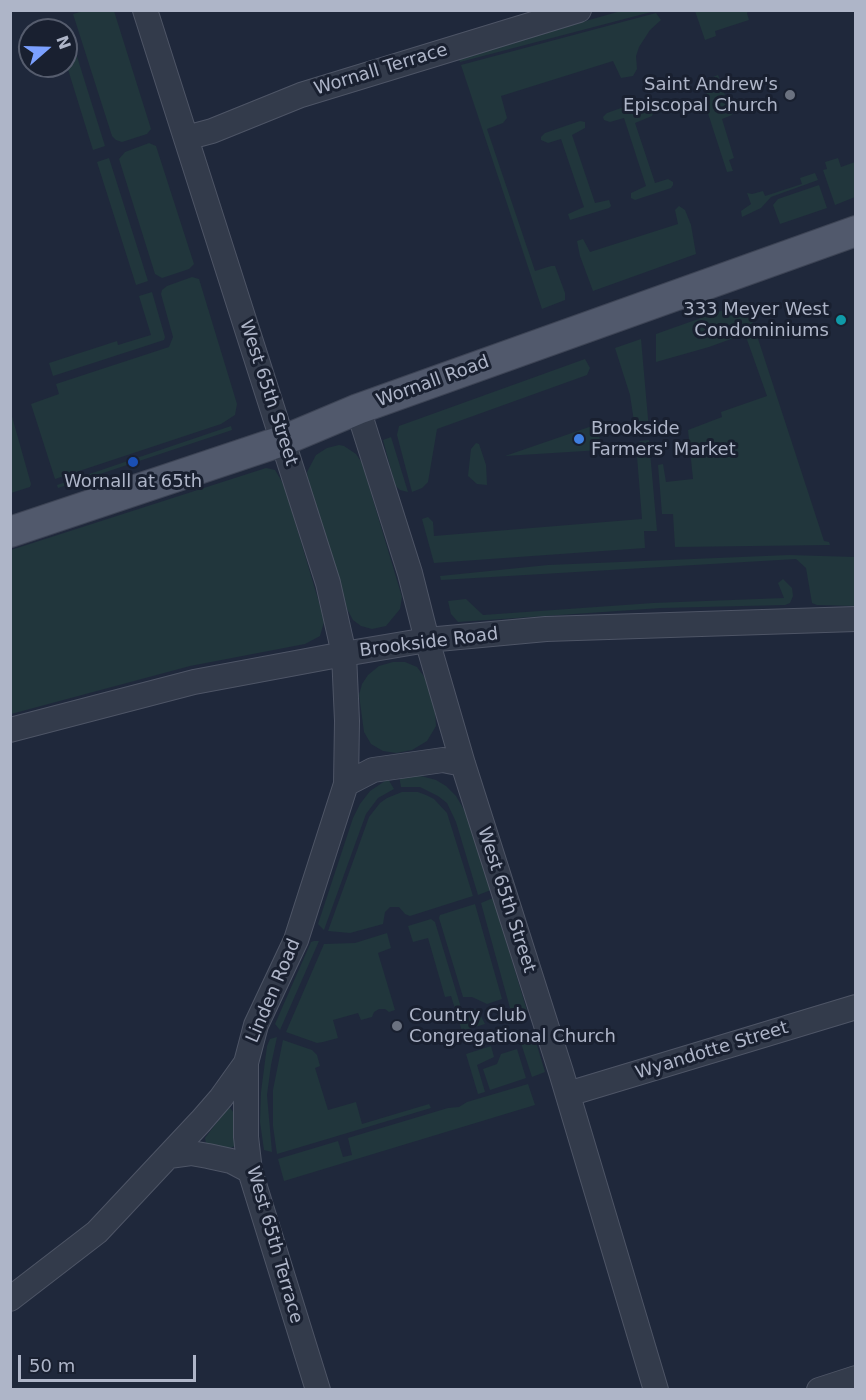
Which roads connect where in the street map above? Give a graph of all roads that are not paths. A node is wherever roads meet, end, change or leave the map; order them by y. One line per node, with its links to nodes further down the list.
1 (145, 10): 3 (street, West 65th Street)
2 (579, 10): 3 (street, Wornall Terrace)
3 (186, 138): 6 (street, West 65th Street)
4 (855, 231): 5 (main road, Wornall Road)
5 (358, 409): 6 (main road, Wornall Road); 9 (street, West 65th Street)
6 (282, 441): 7 (main road, Wornall Road); 10 (street, West 65th Street)
7 (10, 532)
8 (855, 620): 9 (street, Brookside Road)
9 (426, 640): 10 (street, Brookside Road); 12 (street, West 65th Street)
10 (344, 654): 11 (street, Brookside Road); 13 (street, West 65th Street)
11 (10, 730)
12 (463, 764): 13 (street); 16 (street, West 65th Street)
13 (346, 784): 15 (street, Linden Road)
14 (855, 1007): 16 (street, Wyandotte Street)
15 (246, 1063): 17 (street, Linden Road); 18 (street, West 65th Terrace)
16 (568, 1094): 22 (street, West 65th Street)
17 (169, 1156): 18 (street); 19 (street, Linden Road)
18 (250, 1171): 21 (street, West 65th Terrace)
19 (10, 1299)
20 (855, 1378): 23 (street)
21 (318, 1389)
22 (657, 1389)
23 (819, 1389)

